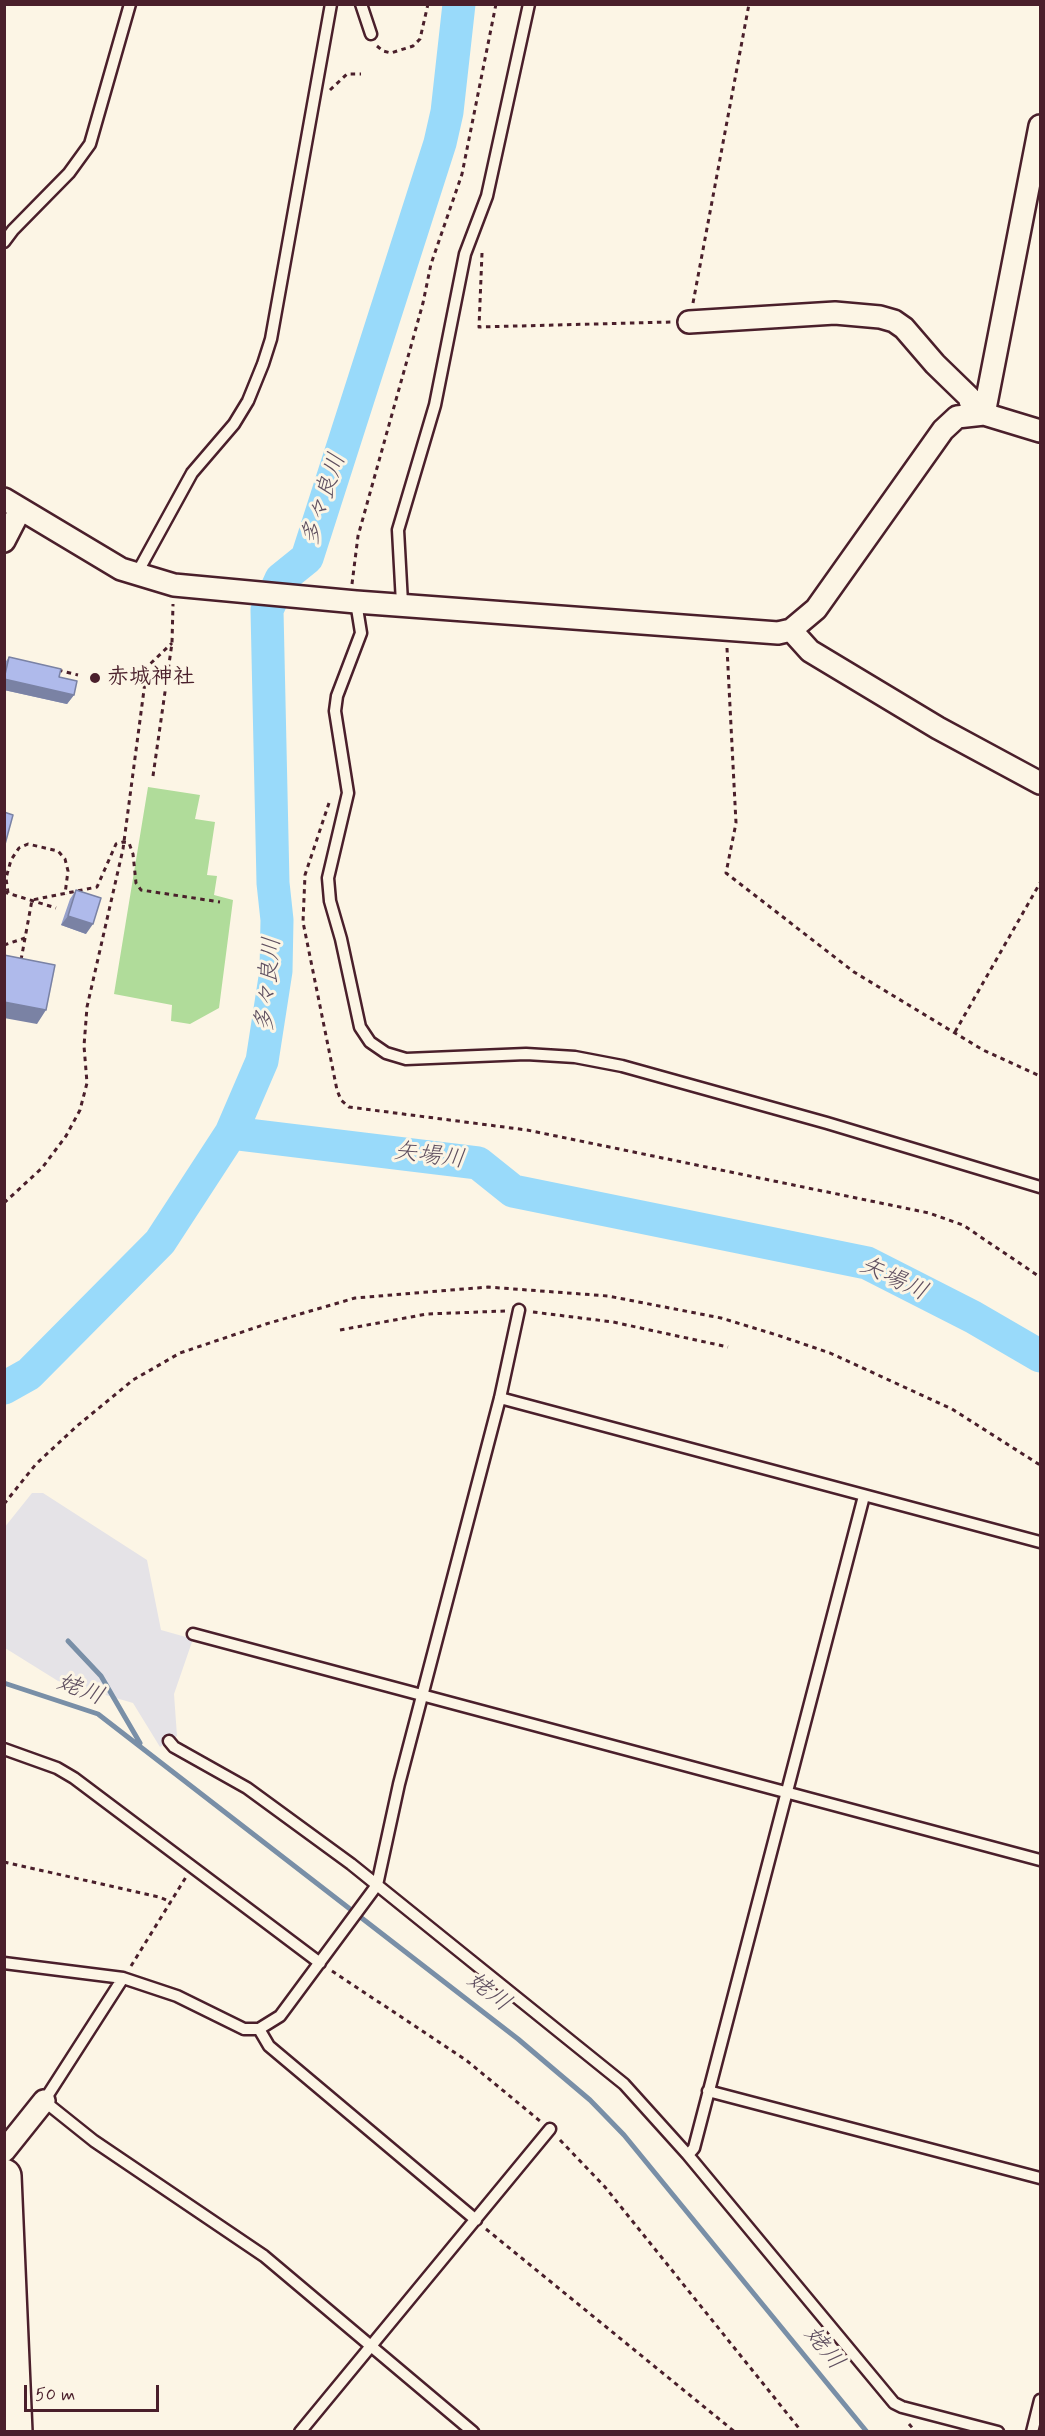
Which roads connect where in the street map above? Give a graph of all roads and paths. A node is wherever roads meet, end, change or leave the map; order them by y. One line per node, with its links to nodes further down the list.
1 (130, 4): 12 (lane)
2 (331, 4): 10 (lane)
3 (361, 4): 8 (lane)
4 (428, 4): 8 (path)
5 (495, 4): 21 (path)
6 (529, 4): 22 (lane)
7 (749, 4): 14 (path)
8 (371, 34)
9 (361, 74): 10 (path)
10 (311, 111): 19 (lane)
11 (1041, 126): 15 (street)
12 (4, 242)
13 (482, 248): 14 (path)
14 (689, 322): 15 (street)
15 (979, 413): 16 (street); 24 (street)
16 (1041, 431)
17 (13, 505): 18 (street); 19 (street)
18 (4, 541)
19 (136, 575): 20 (street)
20 (174, 585): 21 (street); 25 (path)
21 (352, 601): 22 (street); 43 (lane)
22 (402, 603): 23 (street)
23 (726, 628): 24 (street); 41 (path)
24 (791, 630): 29 (street)
25 (172, 643): 28 (path); 31 (path)
26 (57, 670): 27 (path)
27 (78, 675)
28 (153, 776)
29 (1041, 783)
30 (331, 799): 45 (path)
31 (123, 842): 34 (path); 36 (path); 44 (path)
32 (1041, 884): 41 (path)
33 (6, 892): 34 (path); 35 (path)
34 (65, 894): 35 (path)
35 (32, 900): 37 (path); 38 (path)
36 (220, 902)
37 (56, 908)
38 (26, 938): 39 (path); 40 (path)
39 (4, 945)
40 (21, 962)
41 (954, 1033): 42 (path)
42 (1041, 1076)
43 (1041, 1187)
44 (4, 1203)
45 (1041, 1277)
46 (519, 1310): 47 (path); 48 (path); 49 (lane)
47 (340, 1329)
48 (728, 1347)
49 (500, 1398): 50 (lane); 53 (lane)
50 (864, 1496): 51 (lane); 56 (lane)
51 (1041, 1542)
52 (193, 1634): 53 (lane)
53 (422, 1693): 56 (lane); 60 (lane)
54 (169, 1741): 60 (lane)
55 (4, 1749): 59 (lane)
56 (787, 1792): 57 (lane); 66 (lane)
57 (1041, 1860)
58 (4, 1862): 61 (path)
59 (193, 1865): 61 (path); 62 (lane)
60 (374, 1890): 62 (lane); 70 (lane)
61 (171, 1902): 64 (path)
62 (323, 1960): 65 (lane); 68 (path)
63 (4, 1963): 64 (lane)
64 (123, 1978): 65 (lane); 67 (lane)
65 (259, 2029): 73 (lane)
66 (708, 2091): 70 (lane); 72 (lane)
67 (44, 2101): 69 (street); 74 (lane)
68 (550, 2129): 73 (lane); 80 (path)
69 (4, 2151)
70 (688, 2154): 81 (lane)
71 (4, 2176): 76 (main road)
72 (1041, 2178)
73 (476, 2220): 74 (lane); 79 (path)
74 (371, 2348): 77 (lane); 78 (lane)
75 (1041, 2400): 82 (lane)
76 (15, 2432)
77 (300, 2432)
78 (473, 2432)
79 (735, 2432)
80 (802, 2432)
81 (998, 2432)
82 (1032, 2432)

